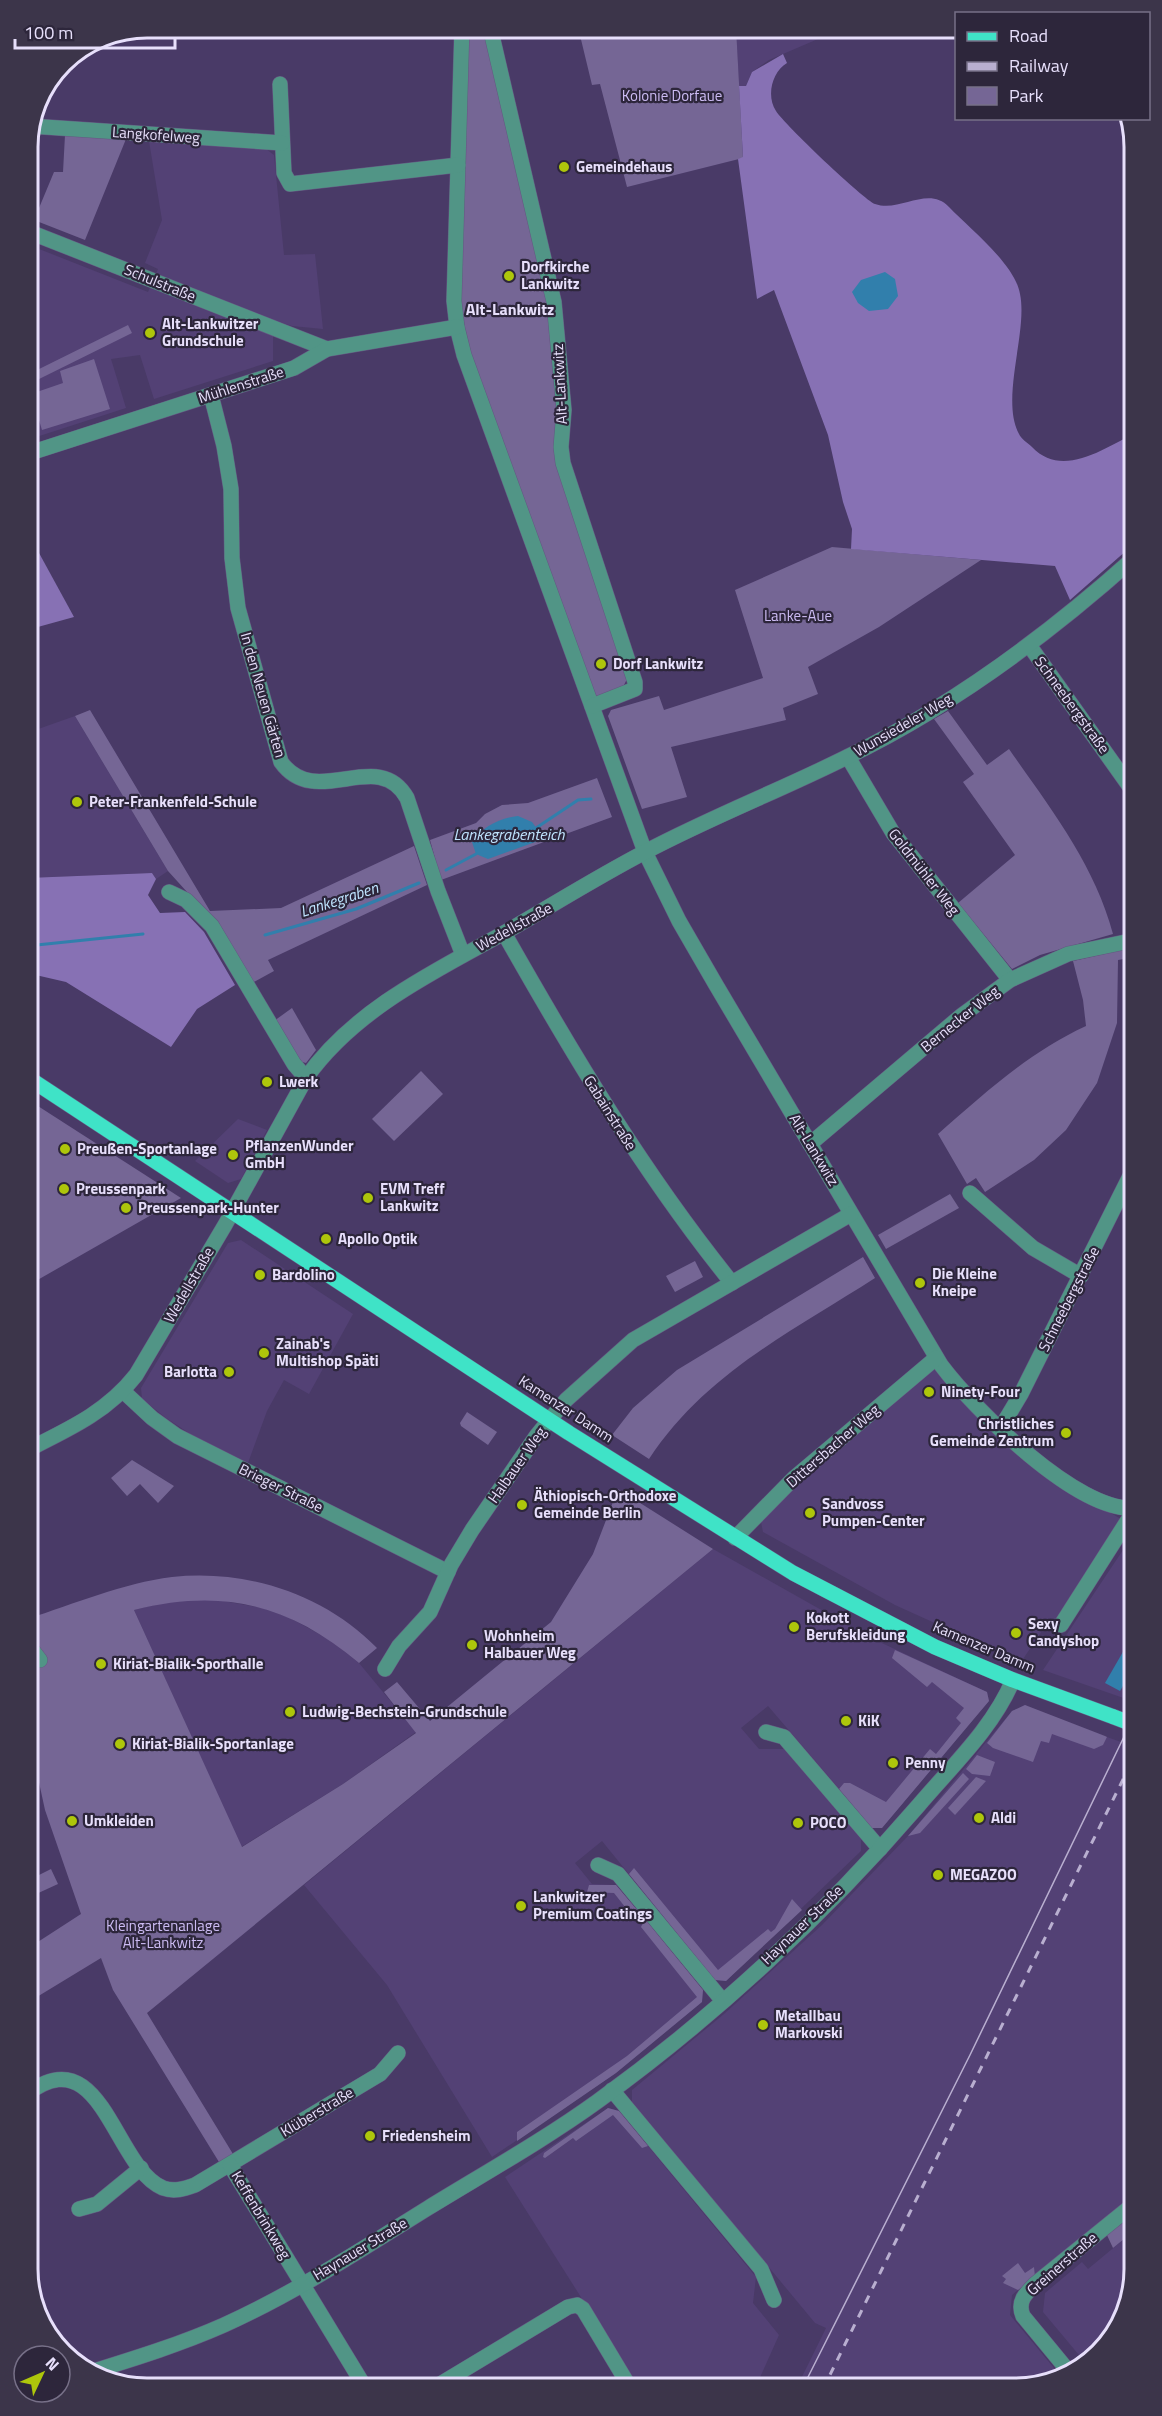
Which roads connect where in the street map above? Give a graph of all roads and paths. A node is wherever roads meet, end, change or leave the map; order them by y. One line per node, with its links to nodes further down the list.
1 (462, 38): 6 (street, Alt-Lankwitz)
2 (493, 38): 14 (street, Alt-Lankwitz)
3 (280, 84): 5 (street)
4 (40, 127): 5 (street, Langkofelweg)
5 (282, 143): 6 (street)
6 (458, 165): 8 (street, Alt-Lankwitz)
7 (38, 235): 9 (street, Schulstraße)
8 (457, 327): 9 (street, Mühlenstraße); 14 (street, Alt-Lankwitz)
9 (327, 349): 10 (street, Mühlenstraße)
10 (211, 395): 11 (street, Mühlenstraße); 21 (street, In den Neuen Gärten)
11 (38, 450)
12 (1124, 566): 13 (street, Wunsiedeler Weg)
13 (1029, 645): 15 (street, Wunsiedeler Weg); 16 (street, Schneebergstraße)
14 (591, 706): 17 (street, Alt-Lankwitz)
15 (848, 757): 17 (street, Wunsiedeler Weg); 22 (street, Goldmühler Weg)
16 (1124, 779)
17 (645, 852): 19 (street, Wedellstraße); 25 (street, Alt-Lankwitz)
18 (169, 892): 23 (street)
19 (504, 933): 21 (street, Wedellstraße); 31 (street, Gabainstraße)
20 (1124, 942): 22 (street, Bernecker Weg)
21 (463, 955): 23 (street, Wedellstraße)
22 (1010, 980): 25 (street, Bernecker Weg)
23 (306, 1078): 28 (street, Wedellstraße)
24 (38, 1084): 28 (main road, Kamenzer Damm)
25 (810, 1144): 29 (street, Alt-Lankwitz)
26 (1124, 1188): 30 (street, Schneebergstraße)
27 (970, 1193): 30 (street)
28 (233, 1210): 33 (street, Wedellstraße); 34 (main road, Kamenzer Damm)
29 (851, 1214): 31 (street, Halbauer Weg); 32 (street, Alt-Lankwitz)
30 (1081, 1276): 35 (street, Schneebergstraße)
31 (732, 1283): 34 (street, Halbauer Weg)
32 (936, 1358): 35 (street, Alt-Lankwitz); 39 (street, Dittersbacher Weg)
33 (123, 1391): 36 (street, Wedellstraße); 40 (street, Brieger Straße)
34 (549, 1420): 39 (main road, Kamenzer Damm); 40 (street, Halbauer Weg)
35 (1000, 1429): 37 (street, Alt-Lankwitz)
36 (38, 1445)
37 (1124, 1508)
38 (1124, 1526): 41 (street, Alt-Lankwitz)
39 (735, 1538): 45 (main road, Kamenzer Damm)
40 (448, 1572): 44 (street, Halbauer Weg)
41 (1061, 1625)
42 (38, 1657): 43 (street)
43 (40, 1660)
44 (385, 1669)
45 (1013, 1680): 46 (main road, Kamenzer Damm, bridge); 48 (street, Haynauer Straße)
46 (1124, 1721)
47 (766, 1732): 48 (street)
48 (880, 1849): 50 (street, Haynauer Straße)
49 (598, 1865): 50 (street)
50 (722, 2000): 53 (street, Haynauer Straße)
51 (398, 2053): 54 (street, Klüberstraße)
52 (38, 2088): 55 (street, Klüberstraße)
53 (612, 2090): 58 (street, Haynauer Straße); 59 (street)
54 (230, 2164): 55 (street, Klüberstraße); 58 (street, Keffenbrinkweg)
55 (141, 2168): 56 (street)
56 (79, 2209)
57 (1124, 2212): 60 (street, Greinerstraße)
58 (303, 2284): 61 (street, Haynauer Straße); 62 (street, Keffenbrinkweg)
59 (774, 2300)
60 (1065, 2366)
61 (102, 2369)
62 (359, 2378)
63 (450, 2378): 64 (street)
64 (624, 2378)

